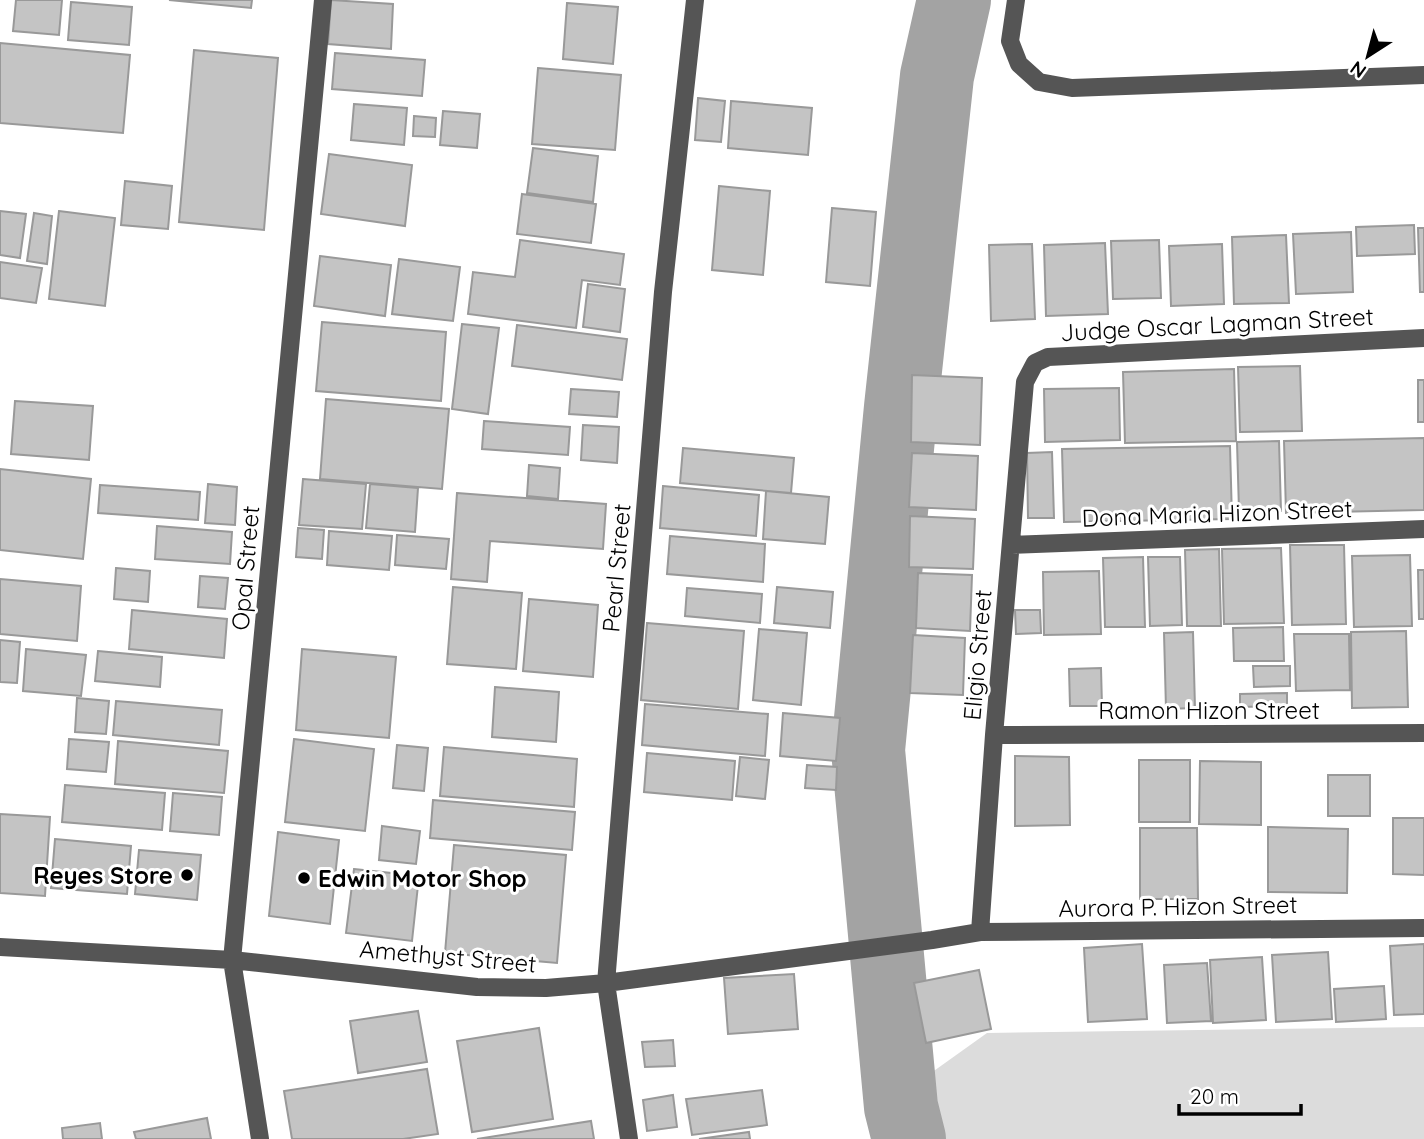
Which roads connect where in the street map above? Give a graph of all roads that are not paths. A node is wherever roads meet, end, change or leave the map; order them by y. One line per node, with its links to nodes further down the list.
1 (323, 0): 15 (street, Opal Street)
2 (695, 0): 16 (street, Pearl Street)
3 (1016, 0): 4 (street)
4 (1424, 75)
5 (1424, 338): 6 (street, Judge Oscar Lagman Street)
6 (1025, 382): 8 (street, Eligio Street)
7 (1424, 529): 8 (street, Dona Maria Hizon Street)
8 (1012, 545): 10 (street, Eligio Street)
9 (1424, 733): 10 (street, Ramon Hizon Street)
10 (994, 736): 12 (street, Eligio Street)
11 (1424, 928): 12 (street, Aurora P. Hizon Street)
12 (979, 932): 13 (street, Aurora P. Hizon Street)
13 (932, 940): 16 (street, Amethyst Street)
14 (0, 947): 15 (street, Amethyst Street)
15 (232, 960): 16 (street, Amethyst Street); 17 (street, Opal Street)
16 (606, 983): 18 (street, Pearl Street)
17 (260, 1139)
18 (629, 1139)

